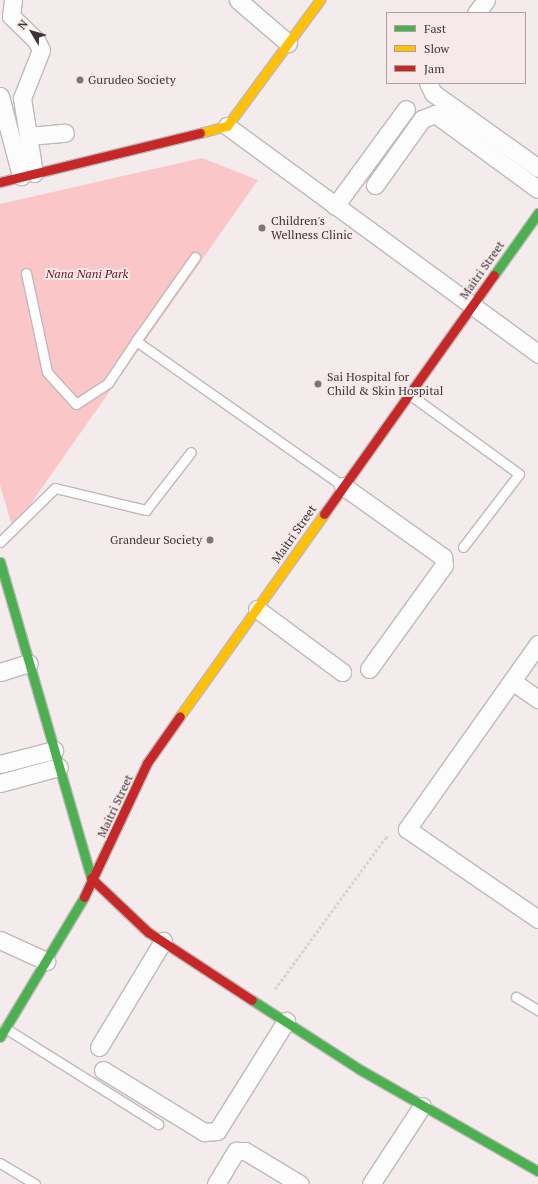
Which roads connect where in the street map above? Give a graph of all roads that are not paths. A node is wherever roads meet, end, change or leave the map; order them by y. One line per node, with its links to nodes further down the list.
1 (13, 0): 14 (street)
2 (238, 0): 8 (street)
3 (320, 0): 8 (street)
4 (474, 0): 6 (street)
5 (486, 0): 7 (street)
6 (467, 12)
7 (477, 12)
8 (288, 43): 12 (street)
9 (428, 84): 15 (street)
10 (0, 96): 16 (street)
11 (406, 109): 20 (street)
12 (227, 126): 16 (street); 20 (street)
13 (65, 133): 14 (street)
14 (28, 136): 16 (street)
15 (538, 168)
16 (28, 175): 17 (street)
17 (0, 182)
18 (375, 185): 19 (street)
19 (538, 189)
20 (335, 206): 24 (street)
21 (538, 212): 24 (street, Maitri Street)
22 (195, 257): 25 (lane)
23 (26, 273): 25 (lane)
24 (471, 306): 26 (street); 27 (street, Maitri Street)
25 (136, 341): 29 (lane)
26 (538, 354)
27 (408, 393): 29 (street, Maitri Street); 31 (lane)
28 (191, 452): 30 (lane)
29 (343, 486): 33 (street, Maitri Street); 36 (street)
30 (0, 542)
31 (463, 547)
32 (0, 562): 35 (street)
33 (257, 609): 38 (street); 45 (street, Maitri Street)
34 (538, 644): 39 (street)
35 (29, 663): 37 (street); 41 (street)
36 (369, 670)
37 (0, 672)
38 (342, 672)
39 (512, 681): 40 (street); 46 (street)
40 (538, 699)
41 (54, 750): 42 (street); 43 (street)
42 (0, 764)
43 (59, 767): 44 (street); 45 (street)
44 (0, 783)
45 (92, 883): 48 (street); 49 (street, Maitri Street)
46 (538, 919)
47 (0, 940): 49 (street)
48 (163, 941): 52 (street); 55 (street)
49 (46, 961): 53 (street, Maitri Street)
50 (516, 997): 51 (lane)
51 (538, 1010)
52 (286, 1021): 56 (street); 57 (street)
53 (3, 1027): 54 (street, Maitri Street); 58 (lane)
54 (0, 1037)
55 (98, 1047)
56 (102, 1070)
57 (422, 1106): 60 (street); 64 (street)
58 (158, 1124)
59 (0, 1163): 61 (lane)
60 (538, 1171)
61 (36, 1184)
62 (216, 1184): 63 (street)
63 (300, 1184)
64 (371, 1184)

